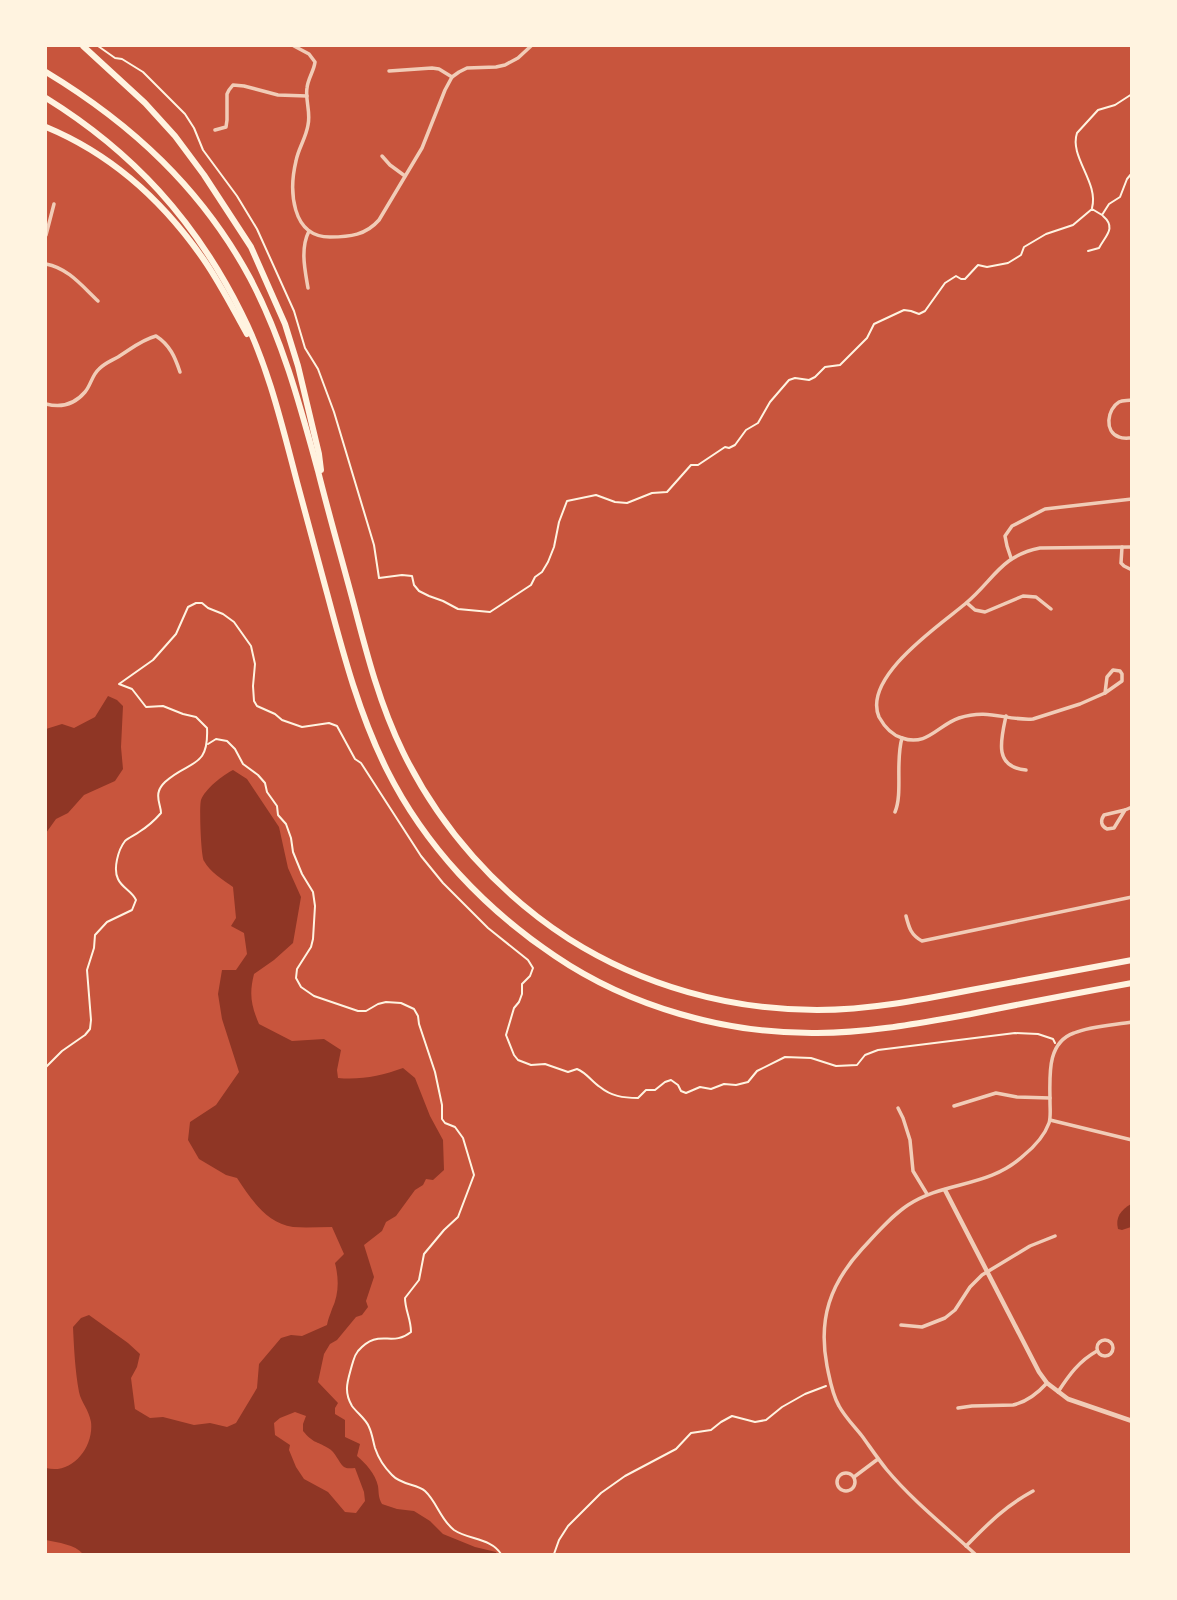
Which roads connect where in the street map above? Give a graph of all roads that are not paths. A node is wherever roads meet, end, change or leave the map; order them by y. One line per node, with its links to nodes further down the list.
1 (83, 46): 24 (highway)
2 (294, 46): 7 (street)
3 (531, 46): 6 (street)
4 (389, 71): 6 (street)
5 (46, 72): 24 (highway)
6 (452, 77): 12 (street)
7 (307, 96): 10 (street); 14 (street)
8 (46, 98): 19 (highway)
9 (46, 127): 19 (highway)
10 (215, 131)
11 (382, 156): 12 (street)
12 (405, 176): 14 (street)
13 (54, 204): 15 (street)
14 (309, 231): 17 (street)
15 (46, 235)
16 (46, 264): 18 (street)
17 (308, 288)
18 (99, 301)
19 (261, 360): 42 (highway)
20 (180, 372): 22 (street)
21 (1132, 400): 23 (street)
22 (46, 404)
23 (1132, 438)
24 (322, 489): 41 (highway)
25 (1132, 499): 28 (street)
26 (1122, 547): 27 (street); 28 (street); 29 (street)
27 (1132, 547)
28 (1011, 558): 30 (street)
29 (1132, 570)
30 (967, 603): 31 (street); 34 (street)
31 (1051, 608)
32 (1105, 693): 32 (street); 33 (street)
33 (1006, 716): 34 (street); 35 (street)
34 (902, 738): 38 (street)
35 (1026, 770)
36 (1132, 807): 37 (street)
37 (1125, 810): 37 (street)
38 (895, 812)
39 (1132, 897): 40 (street)
40 (906, 916)
41 (1132, 960)
42 (1132, 982)
43 (1132, 1022): 44 (street)
44 (1050, 1098): 45 (street); 47 (street)
45 (954, 1106)
46 (898, 1108): 50 (street)
47 (1050, 1120): 48 (street); 49 (street)
48 (1132, 1140)
49 (945, 1190): 50 (street); 52 (street)
50 (927, 1195): 59 (street)
51 (1055, 1236): 52 (street)
52 (987, 1272): 53 (street); 55 (street)
53 (901, 1325)
54 (1097, 1351): 54 (street); 56 (street)
55 (1047, 1383): 56 (street); 57 (street)
56 (1057, 1392): 58 (street)
57 (958, 1408)
58 (1132, 1421)
59 (878, 1459): 60 (street); 62 (street)
60 (854, 1477): 60 (street)
61 (1032, 1491): 62 (street)
62 (966, 1546): 63 (street)
63 (975, 1555)

